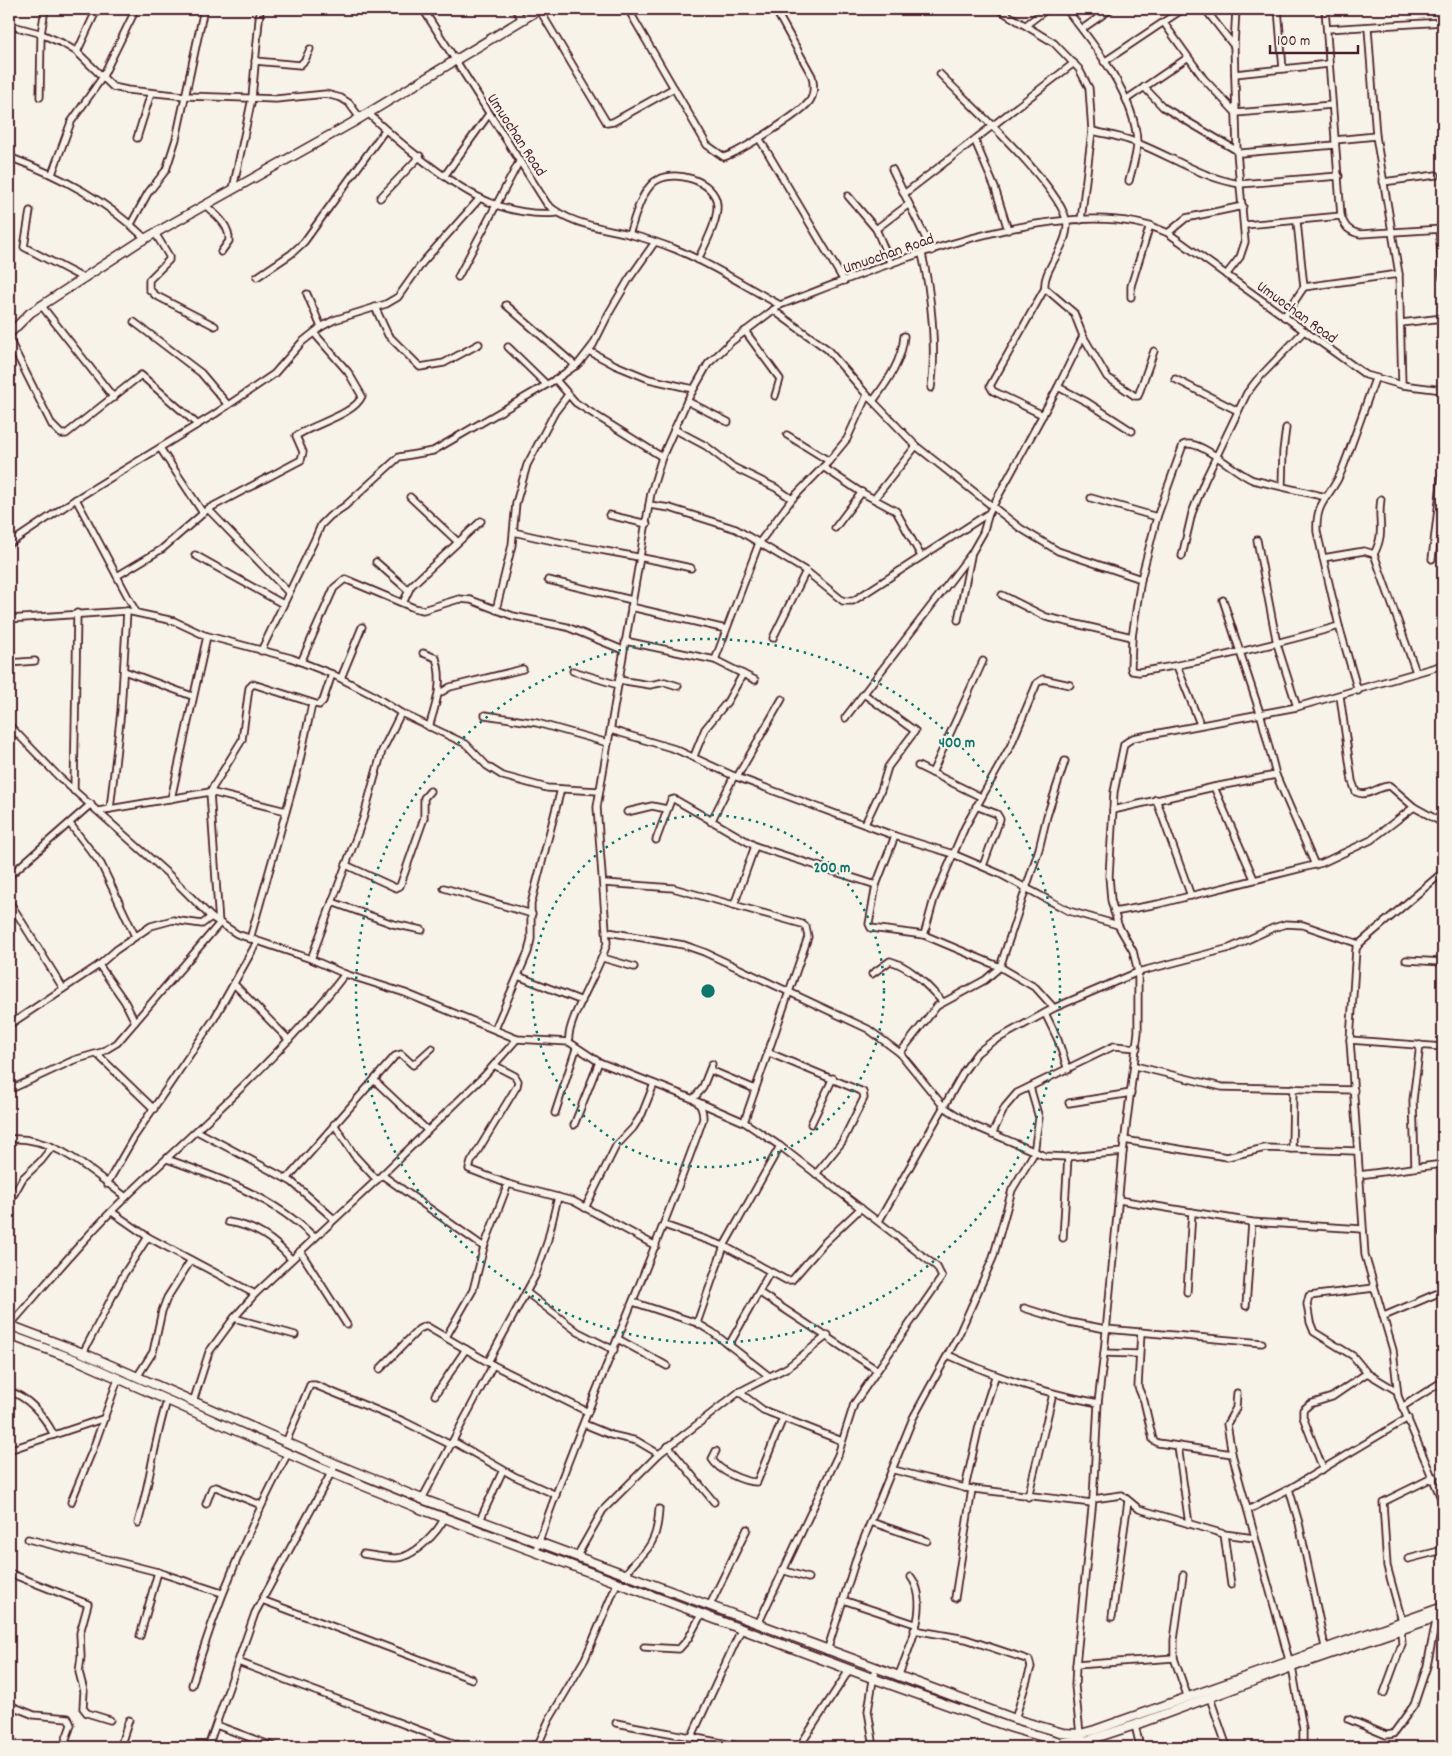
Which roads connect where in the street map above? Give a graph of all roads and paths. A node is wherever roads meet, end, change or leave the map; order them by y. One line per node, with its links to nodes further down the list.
1 (45, 9): 28 (street)
2 (97, 9): 31 (street)
3 (204, 9): 45 (street)
4 (260, 9): 34 (street)
5 (423, 9): 33 (street, Umuochan Road)
6 (516, 9): 20 (street)
7 (540, 9): 20 (main road); 42 (street)
8 (628, 9): 42 (street)
9 (775, 9): 59 (street)
10 (998, 9): 24 (street)
11 (1047, 9): 24 (street)
12 (1066, 9): 26 (street)
13 (1111, 9): 26 (street)
14 (1184, 9): 22 (street)
15 (1205, 9): 29 (street)
16 (1236, 9): 29 (street)
17 (1278, 9): 38 (street)
18 (1325, 9): 27 (street)
19 (133, 15): 41 (street)
20 (522, 20): 33 (main road)
21 (1443, 22): 25 (street)
22 (1164, 23): 32 (street); 35 (street)
23 (9, 25): 28 (street)
24 (1026, 25): 36 (street)
25 (1368, 28): 27 (street); 57 (street)
26 (1082, 29): 35 (street)
27 (1326, 30): 37 (street)
28 (41, 34): 31 (street); 46 (street)
29 (1234, 46): 40 (street)
30 (310, 48): 34 (street)
31 (77, 52): 41 (street)
32 (1187, 58): 43 (street); 51 (street)
33 (454, 60): 50 (main road); 52 (street, Umuochan Road)
34 (255, 61): 47 (street)
35 (1104, 62): 48 (street)
36 (1074, 63): 54 (street); 56 (street)
37 (1329, 64): 38 (street); 49 (street)
38 (1282, 69): 40 (street)
39 (940, 74): 54 (street)
40 (1235, 74): 51 (street)
41 (102, 78): 44 (street); 68 (street)
42 (674, 88): 59 (street)
43 (1144, 88): 48 (street); 63 (street)
44 (152, 93): 45 (street); 58 (street)
45 (185, 96): 47 (street); 90 (street)
46 (40, 97)
47 (252, 98): 53 (street); 75 (street)
48 (1127, 99): 61 (street)
49 (1332, 105): 51 (street); 62 (street)
50 (368, 113): 53 (main road); 55 (street)
51 (1236, 113): 63 (street)
52 (489, 114): 66 (street, Umuochan Road); 69 (street)
53 (360, 118): 75 (main road)
54 (992, 128): 60 (street); 88 (street)
55 (384, 130): 64 (street); 109 (street)
56 (1092, 131): 61 (street); 87 (street)
57 (1376, 136): 62 (street); 73 (street)
58 (137, 138)
59 (760, 138): 113 (street)
60 (975, 141): 76 (street); 95 (street)
61 (1137, 143): 72 (street); 74 (street)
62 (1335, 143): 63 (street); 71 (street)
63 (1238, 152): 74 (street)
64 (420, 156): 69 (street); 78 (street)
65 (9, 157): 68 (street)
66 (520, 162): 82 (street); 85 (street, Umuochan Road)
67 (892, 169): 76 (street)
68 (52, 174): 90 (street)
69 (445, 175): 79 (street)
70 (1436, 175): 73 (street)
71 (1339, 176): 74 (street); 86 (street)
72 (1129, 181)
73 (1383, 182): 96 (street)
74 (1240, 184): 83 (street)
75 (233, 189): 81 (main road)
76 (904, 194): 80 (street)
77 (848, 196): 93 (street)
78 (380, 198)
79 (480, 198): 82 (street); 121 (street)
80 (909, 204): 93 (street); 102 (street)
81 (205, 205): 97 (main road); 103 (street)
82 (496, 205): 85 (street); 110 (street)
83 (1243, 206): 92 (street); 98 (street)
84 (30, 211): 111 (street)
85 (557, 213): 99 (street, Umuochan Road)
86 (1340, 216): 89 (street); 96 (street)
87 (1081, 220): 88 (street, Umuochan Road); 91 (street, Umuochan Road)
88 (1067, 221): 95 (street, Umuochan Road); 115 (street)
89 (1297, 222): 92 (street); 114 (street)
90 (131, 224): 100 (street)
91 (1150, 225): 98 (street, Umuochan Road); 117 (street)
92 (1245, 225): 108 (street)
93 (876, 229): 106 (street)
94 (1441, 229): 96 (street); 112 (street)
95 (1008, 230): 102 (street, Umuochan Road)
96 (1392, 231): 107 (street)
97 (155, 233): 100 (main road); 127 (street)
98 (1168, 233): 108 (street, Umuochan Road)
99 (629, 234): 101 (street, Umuochan Road); 105 (street)
100 (146, 239): 111 (main road)
101 (655, 242): 105 (street, Umuochan Road); 138 (street)
102 (932, 251): 104 (street, Umuochan Road)
103 (221, 252)
104 (922, 254): 106 (street, Umuochan Road); 147 (street)
105 (698, 260): 120 (street, Umuochan Road)
106 (892, 264): 113 (street, Umuochan Road)
107 (1399, 274): 114 (street); 126 (street)
108 (1226, 275): 123 (street, Umuochan Road)
109 (257, 277)
110 (458, 277)
111 (83, 278): 118 (main road)
112 (1443, 278)
113 (844, 281): 120 (street, Umuochan Road)
114 (1304, 287): 123 (street)
115 (1046, 288): 134 (street); 158 (street)
116 (307, 294): 128 (street)
117 (1130, 297)
118 (41, 305): 132 (main road); 153 (street)
119 (506, 305): 140 (street)
120 (780, 305): 122 (street)
121 (375, 306): 128 (street); 136 (street)
122 (773, 310): 129 (street); 151 (street)
123 (1284, 317): 130 (street, Umuochan Road)
124 (1443, 318): 126 (street)
125 (134, 322): 156 (street)
126 (1401, 323): 145 (street)
127 (215, 326)
128 (322, 327): 131 (street)
129 (745, 331): 148 (street); 152 (street)
130 (1303, 332): 143 (street, Umuochan Road); 157 (street)
131 (314, 333): 156 (street); 182 (street)
132 (9, 334)
133 (904, 336): 155 (street)
134 (1083, 336): 139 (street); 146 (street)
135 (9, 338): 153 (street)
136 (479, 344)
137 (508, 347): 144 (street)
138 (589, 351): 140 (street); 148 (street)
139 (1154, 351)
140 (576, 366): 141 (street)
141 (555, 379): 144 (street); 150 (street)
142 (1175, 379): 157 (street)
143 (1375, 379): 145 (street, Umuochan Road); 175 (street)
144 (546, 384): 210 (street)
145 (1402, 385): 149 (street, Umuochan Road)
146 (1058, 387): 158 (street); 163 (street)
147 (930, 388)
148 (693, 389): 154 (street)
149 (1443, 390)
150 (568, 395): 168 (street); 190 (street)
151 (867, 395): 155 (street); 169 (street)
152 (775, 396)
153 (114, 398): 160 (street)
154 (687, 401): 159 (street); 162 (street)
155 (873, 401): 165 (street)
156 (228, 405): 160 (street)
157 (1238, 411): 167 (street)
158 (1043, 415): 183 (street)
159 (728, 422)
160 (198, 425): 166 (street)
161 (1286, 428): 172 (street)
162 (674, 429): 168 (street); 179 (street)
163 (1132, 431)
164 (787, 435): 169 (street)
165 (916, 446): 180 (street); 183 (street)
166 (160, 448): 178 (street); 184 (street)
167 (1216, 456): 172 (street); 186 (street); 200 (street)
168 (662, 457): 181 (street)
169 (829, 461): 170 (street)
170 (823, 467): 173 (street); 179 (street)
171 (1443, 467): 202 (street)
172 (1282, 486): 175 (street)
173 (862, 492): 180 (street); 189 (street)
174 (410, 497): 192 (street)
175 (1326, 497): 201 (street)
176 (1091, 498): 186 (street)
177 (1381, 498): 196 (street)
178 (76, 499): 194 (street); 206 (street)
179 (792, 499): 193 (street)
180 (874, 499): 199 (street)
181 (649, 505): 188 (street); 193 (street)
182 (208, 509): 184 (street); 210 (street)
183 (991, 510): 195 (street); 199 (street); 207 (street)
184 (202, 513): 206 (street)
185 (609, 515): 188 (street)
186 (1157, 517): 207 (street)
187 (481, 521): 192 (street)
188 (647, 524): 198 (street)
189 (835, 528)
190 (514, 532): 198 (street); 216 (street)
191 (1256, 540): 229 (street)
192 (458, 542): 209 (street)
193 (759, 542): 205 (street); 224 (street)
194 (9, 544)
195 (971, 554): 221 (street); 254 (street)
196 (1374, 554): 201 (street); 244 (street)
197 (195, 555): 214 (street)
198 (641, 556): 204 (street); 215 (street)
199 (921, 556): 205 (street)
200 (1182, 556)
201 (1323, 558): 222 (street)
202 (1432, 559)
203 (376, 562): 209 (street)
204 (691, 568)
205 (806, 571): 227 (street)
206 (118, 576): 218 (street)
207 (1141, 579): 226 (street)
208 (548, 580): 215 (street)
209 (408, 590): 213 (street)
210 (289, 593): 214 (street)
211 (1002, 595): 226 (street)
212 (1223, 600): 233 (street)
213 (403, 603): 216 (street); 237 (street)
214 (283, 604): 230 (street)
215 (631, 604): 224 (street); 228 (street)
216 (496, 610): 231 (street)
217 (127, 611): 218 (street); 219 (street); 242 (street)
218 (136, 612): 225 (street)
219 (77, 613): 220 (street); 277 (street)
220 (9, 619)
221 (958, 620)
222 (1339, 626): 229 (street); 252 (street)
223 (362, 627): 247 (street)
224 (726, 629): 234 (street)
225 (207, 636): 230 (street); 255 (street)
226 (1132, 637): 240 (street)
227 (773, 638)
228 (625, 641): 231 (street); 234 (street)
229 (1277, 644): 233 (street); 259 (street)
230 (261, 650): 237 (street)
231 (623, 650): 249 (street)
232 (423, 653): 253 (street)
233 (1240, 653): 240 (street); 262 (street)
234 (715, 660): 246 (street)
235 (35, 661): 238 (street)
236 (984, 661): 272 (street)
237 (301, 662): 245 (street)
238 (9, 663)
239 (1443, 665): 244 (street)
240 (1177, 666): 264 (street)
241 (523, 670): 253 (street)
242 (124, 671): 255 (street); 287 (street)
243 (573, 671): 249 (street)
244 (1416, 672): 252 (street)
245 (332, 674): 247 (street); 258 (street)
246 (744, 674): 248 (street); 269 (street)
247 (341, 678): 260 (street)
248 (755, 680)
249 (618, 682): 251 (street); 267 (street)
250 (1070, 685): 281 (street)
251 (678, 686)
252 (1358, 691): 256 (street)
253 (440, 693): 266 (street)
254 (864, 694): 263 (street); 296 (street)
255 (192, 696): 282 (street)
256 (1340, 696): 259 (street); 286 (street)
257 (782, 699): 274 (street)
258 (312, 704): 280 (street); 291 (street)
259 (1297, 707): 262 (street)
260 (401, 713): 266 (street); 301 (street)
261 (485, 715): 268 (street)
262 (1261, 716): 264 (street); 273 (street)
263 (846, 718)
264 (1200, 724): 289 (street)
265 (9, 725): 277 (street)
266 (429, 727): 276 (street)
267 (611, 730): 268 (street); 269 (street)
268 (608, 743): 279 (street)
269 (694, 756): 274 (street)
270 (1065, 761): 311 (street)
271 (918, 766): 272 (street)
272 (932, 773): 281 (street)
273 (1276, 775): 275 (street); 303 (street)
274 (735, 776): 293 (street); 296 (street)
275 (1214, 787): 283 (street); 306 (street)
276 (560, 789): 279 (street); 317 (street)
277 (74, 791): 284 (street)
278 (430, 791): 301 (street)
279 (598, 791): 308 (street)
280 (210, 792): 282 (street); 291 (street); 319 (street)
281 (981, 798): 285 (street)
282 (171, 799): 287 (street)
283 (1156, 799): 289 (street); 312 (street)
284 (90, 804): 290 (street); 295 (street)
285 (976, 806): 300 (street); 302 (street)
286 (1414, 807): 294 (street); 303 (street)
287 (110, 809): 290 (street)
288 (667, 809): 292 (street); 293 (street); 298 (street)
289 (1113, 810): 316 (street)
290 (98, 811): 318 (street)
291 (286, 811): 325 (street)
292 (627, 812)
293 (711, 822): 299 (street)
294 (1443, 823)
295 (70, 824): 305 (street); 324 (street)
296 (865, 824): 297 (street)
297 (895, 836): 300 (street); 309 (street)
298 (656, 840)
299 (755, 846): 309 (street); 315 (street)
300 (953, 854): 302 (street); 323 (street)
301 (346, 865): 314 (street)
302 (983, 866): 311 (street)
303 (1315, 866): 306 (street)
304 (1442, 873): 307 (street); 327 (street)
305 (9, 876)
306 (1254, 879): 312 (street)
307 (1443, 882)
308 (604, 883): 315 (street); 322 (street)
309 (876, 885): 323 (street)
310 (444, 888): 317 (street)
311 (1026, 888): 320 (street); 334 (street)
312 (1191, 896): 316 (street)
313 (9, 901): 340 (street)
314 (332, 902): 321 (street); 329 (street)
315 (734, 905): 341 (street)
316 (1114, 912): 320 (street)
317 (532, 914): 338 (street)
318 (211, 917): 319 (street); 324 (street)
319 (219, 924): 325 (street); 346 (street)
320 (1118, 926): 335 (street)
321 (422, 930)
322 (608, 932): 328 (street); 341 (street)
323 (924, 935): 334 (street)
324 (135, 936): 332 (street)
325 (250, 940): 326 (street)
326 (258, 942): 329 (street); 339 (street)
327 (1359, 944): 335 (street); 351 (street)
328 (603, 958): 333 (street); 342 (street)
329 (311, 959): 336 (street)
330 (1406, 960): 331 (street)
331 (1443, 962)
332 (99, 965): 340 (street); 346 (street)
333 (634, 967)
334 (1000, 967): 343 (street); 344 (street)
335 (1138, 972): 344 (street); 355 (street)
336 (345, 974): 348 (street); 350 (street)
337 (872, 974): 343 (street)
338 (518, 976): 342 (street); 348 (street)
339 (234, 984): 350 (street); 377 (street)
340 (63, 988): 347 (street)
341 (788, 991): 358 (street); 359 (street)
342 (582, 1001): 352 (street)
343 (943, 1002): 359 (street)
344 (1054, 1008): 345 (street)
345 (1045, 1013): 364 (street); 376 (street)
346 (135, 1022): 360 (street)
347 (9, 1025)
348 (495, 1029): 349 (street)
349 (517, 1039): 352 (street); 362 (street)
350 (289, 1040): 384 (street)
351 (1350, 1040): 353 (street); 372 (street)
352 (569, 1042): 357 (street)
353 (1420, 1045): 356 (street); 397 (street)
354 (432, 1048): 366 (street)
355 (1136, 1048): 363 (street); 364 (street)
356 (1443, 1048)
357 (576, 1049): 361 (street); 378 (street)
358 (767, 1052): 365 (street); 370 (street)
359 (900, 1053): 376 (street)
360 (97, 1054): 371 (street); 377 (street)
361 (599, 1062): 367 (street); 382 (street)
362 (494, 1065): 383 (street); 404 (street)
363 (1135, 1066): 369 (street); 373 (street)
364 (1068, 1070): 368 (street)
365 (833, 1078): 381 (street); 398 (street)
366 (374, 1080): 380 (street); 383 (street)
367 (654, 1084): 374 (street); 409 (street)
368 (1030, 1087): 385 (street); 393 (street)
369 (1293, 1088): 372 (street); 390 (street)
370 (755, 1089): 374 (street); 379 (street)
371 (9, 1090)
372 (1354, 1090): 391 (street)
373 (1131, 1093): 375 (street); 387 (street)
374 (696, 1101): 379 (street); 417 (street)
375 (1069, 1104)
376 (944, 1107): 385 (street); 414 (street)
377 (154, 1109): 403 (street)
378 (555, 1113)
379 (744, 1122): 388 (street)
380 (334, 1124): 401 (street); 402 (street)
381 (811, 1124)
382 (574, 1125)
383 (427, 1130): 399 (street)
384 (197, 1131): 395 (street); 401 (street)
385 (992, 1134): 393 (street)
386 (9, 1139): 389 (street)
387 (1124, 1140): 390 (street); 392 (street)
388 (780, 1146): 398 (street); 423 (street)
389 (52, 1147): 403 (street); 408 (street)
390 (1292, 1149): 391 (street)
391 (1356, 1151): 400 (street)
392 (1123, 1152): 394 (street); 407 (street)
393 (1034, 1153): 394 (street); 456 (street)
394 (1068, 1157): 421 (street)
395 (167, 1159): 405 (street); 420 (street)
396 (1443, 1164): 397 (street)
397 (1415, 1167): 400 (street)
398 (816, 1174): 410 (street)
399 (382, 1175): 402 (street); 424 (street)
400 (1359, 1175): 418 (street)
401 (287, 1179): 413 (street)
402 (377, 1180): 413 (street)
403 (107, 1184): 405 (street)
404 (508, 1184): 406 (street); 424 (street)
405 (126, 1197): 411 (street)
406 (558, 1197): 409 (street); 431 (street)
407 (1120, 1200): 412 (street); 443 (street)
408 (9, 1203)
409 (585, 1208): 422 (street)
410 (861, 1208): 414 (street); 428 (street)
411 (112, 1212): 419 (street); 441 (street)
412 (1192, 1212): 416 (street); 432 (street)
413 (334, 1219): 420 (street)
414 (879, 1221): 461 (street)
415 (228, 1222): 427 (street)
416 (1252, 1222): 418 (street); 436 (street)
417 (664, 1225): 422 (street); 423 (street)
418 (1362, 1228): 429 (street)
419 (148, 1236): 426 (street); 454 (street)
420 (314, 1237): 425 (street)
421 (1063, 1238)
422 (656, 1246): 435 (street)
423 (724, 1246): 428 (street); 440 (street)
424 (484, 1247): 448 (street)
425 (300, 1251): 427 (street); 442 (street)
426 (191, 1260): 434 (street); 464 (street)
427 (291, 1260): 434 (street)
428 (770, 1272): 433 (street)
429 (1374, 1288): 438 (street); 462 (street)
430 (1443, 1291): 438 (street)
431 (526, 1292): 453 (street); 458 (street)
432 (1187, 1292)
433 (760, 1293): 447 (street); 451 (street)
434 (255, 1294): 439 (street)
435 (633, 1302): 440 (street); 449 (street)
436 (1246, 1306)
437 (1024, 1308): 443 (street)
438 (1384, 1316): 469 (street)
439 (234, 1318): 446 (street); 475 (street)
440 (697, 1323): 451 (street)
441 (9, 1325): 454 (main road)
442 (347, 1325)
443 (1106, 1329): 444 (street); 455 (street)
444 (1141, 1332): 450 (street); 457 (street)
445 (9, 1335): 466 (main road)
446 (295, 1335)
447 (828, 1335): 461 (street); 463 (street)
448 (446, 1337): 452 (street); 460 (street)
449 (618, 1340): 453 (street); 459 (street)
450 (1262, 1343)
451 (729, 1345): 463 (street)
452 (466, 1349): 458 (street); 473 (street)
453 (614, 1350): 478 (street)
454 (83, 1353): 464 (main road)
455 (1104, 1353): 457 (street); 476 (street)
456 (948, 1354): 465 (street); 497 (street)
457 (1138, 1354): 488 (street)
458 (490, 1364): 478 (street); 486 (street)
459 (667, 1366)
460 (380, 1369)
461 (878, 1370): 484 (street)
462 (1367, 1373): 469 (street); 495 (street)
463 (769, 1376): 470 (street)
464 (137, 1377): 475 (main road)
465 (995, 1377): 472 (street); 500 (street)
466 (118, 1379): 474 (main road); 479 (street)
467 (1443, 1381): 477 (street)
468 (9, 1391): 483 (street)
469 (1396, 1391): 477 (street)
470 (739, 1392): 480 (street); 487 (street)
471 (1237, 1393): 493 (street)
472 (1053, 1394): 476 (street); 504 (street)
473 (435, 1395)
474 (167, 1401): 491 (main road); 518 (street)
475 (193, 1402): 485 (main road)
476 (1098, 1403): 506 (street)
477 (1402, 1407): 481 (street)
478 (588, 1412): 482 (street)
479 (105, 1418): 483 (street); 508 (street)
480 (783, 1418): 484 (street); 490 (street)
481 (1408, 1418): 495 (street); 499 (street)
482 (584, 1424): 492 (street); 503 (street)
483 (54, 1435): 489 (street)
484 (842, 1441): 531 (street)
485 (286, 1442): 486 (street); 494 (main road)
486 (449, 1444): 496 (street); 505 (street)
487 (668, 1446): 492 (street); 509 (street)
488 (1178, 1446): 493 (street); 519 (street)
489 (9, 1450)
490 (716, 1451)
491 (288, 1453): 498 (main road); 512 (street)
492 (659, 1454): 529 (street)
493 (1232, 1454): 514 (street)
494 (336, 1464): 498 (street); 505 (main road)
495 (1322, 1469): 502 (street)
496 (503, 1470): 503 (street); 516 (street)
497 (894, 1470): 500 (street); 517 (street)
498 (332, 1473): 515 (main road); 542 (street)
499 (1434, 1477): 510 (street); 549 (street)
500 (965, 1488): 501 (street)
501 (972, 1489): 504 (street); 541 (street)
502 (1290, 1489): 514 (street); 556 (street)
503 (556, 1495): 524 (street)
504 (1028, 1497): 506 (street)
505 (422, 1499): 516 (main road)
506 (1093, 1501): 507 (street); 561 (street)
507 (1128, 1501): 519 (street); 548 (street)
508 (71, 1502)
509 (714, 1502)
510 (1443, 1503)
511 (206, 1504): 512 (street)
512 (261, 1506): 540 (street)
513 (659, 1509): 534 (street)
514 (1248, 1510): 522 (street)
515 (445, 1517): 526 (main road); 528 (street)
516 (480, 1520): 524 (main road)
517 (871, 1522): 525 (street); 543 (street)
518 (138, 1523)
519 (1189, 1524): 521 (street)
520 (748, 1529): 544 (street)
521 (1224, 1534): 522 (street); 539 (street)
522 (1254, 1538): 560 (street)
523 (28, 1539): 532 (street)
524 (539, 1541): 526 (street); 529 (main road)
525 (927, 1542)
526 (536, 1550): 538 (main road)
527 (1443, 1550): 530 (street)
528 (363, 1554)
529 (577, 1556): 534 (main road)
530 (1408, 1559)
531 (782, 1570): 537 (street); 550 (street)
532 (158, 1572): 540 (street); 554 (street)
533 (9, 1573): 573 (street)
534 (626, 1574): 544 (main road)
535 (1183, 1575): 558 (street)
536 (911, 1577): 551 (street)
537 (808, 1578)
538 (618, 1581): 546 (main road); 586 (street)
539 (1231, 1585)
540 (222, 1593): 567 (street)
541 (955, 1598)
542 (262, 1600): 559 (street); 566 (street)
543 (843, 1600): 551 (street); 557 (street)
544 (710, 1606): 550 (main road)
545 (1443, 1607): 549 (main road)
546 (702, 1613): 552 (main road); 555 (street)
547 (1440, 1616): 553 (main road); 572 (street)
548 (1112, 1617)
549 (1402, 1620): 556 (main road)
550 (758, 1624): 557 (main road)
551 (914, 1627): 564 (street); 575 (street)
552 (742, 1628): 563 (main road); 580 (street)
553 (1401, 1629): 560 (main road); 568 (street)
554 (140, 1636)
555 (644, 1647)
556 (1325, 1647): 560 (main road)
557 (828, 1651): 562 (main road)
558 (1174, 1658): 561 (street); 569 (street)
559 (238, 1662): 577 (street); 585 (street)
560 (1291, 1663): 569 (main road); 570 (main road); 592 (street)
561 (1076, 1665): 579 (street)
562 (874, 1668): 564 (main road); 565 (street)
563 (850, 1669): 565 (main road); 588 (street)
564 (898, 1677): 575 (main road)
565 (872, 1678): 578 (main road); 589 (street)
566 (472, 1679)
567 (192, 1685)
568 (1384, 1693)
569 (1188, 1698): 579 (main road)
570 (1210, 1698): 578 (main road); 591 (street)
571 (9, 1705): 581 (street)
572 (1348, 1719)
573 (110, 1720)
574 (129, 1720): 582 (street)
575 (1016, 1720): 579 (main road)
576 (616, 1724): 580 (street)
577 (216, 1725): 583 (street); 584 (street)
578 (1135, 1726): 590 (street)
579 (1080, 1734)
580 (692, 1736): 587 (street)
581 (64, 1747)
582 (120, 1747)
583 (208, 1747)
584 (275, 1747)
585 (464, 1747)
586 (537, 1747)
587 (744, 1747)
588 (799, 1747)
589 (874, 1747)
590 (1140, 1747)
591 (1227, 1747)
592 (1305, 1747)

